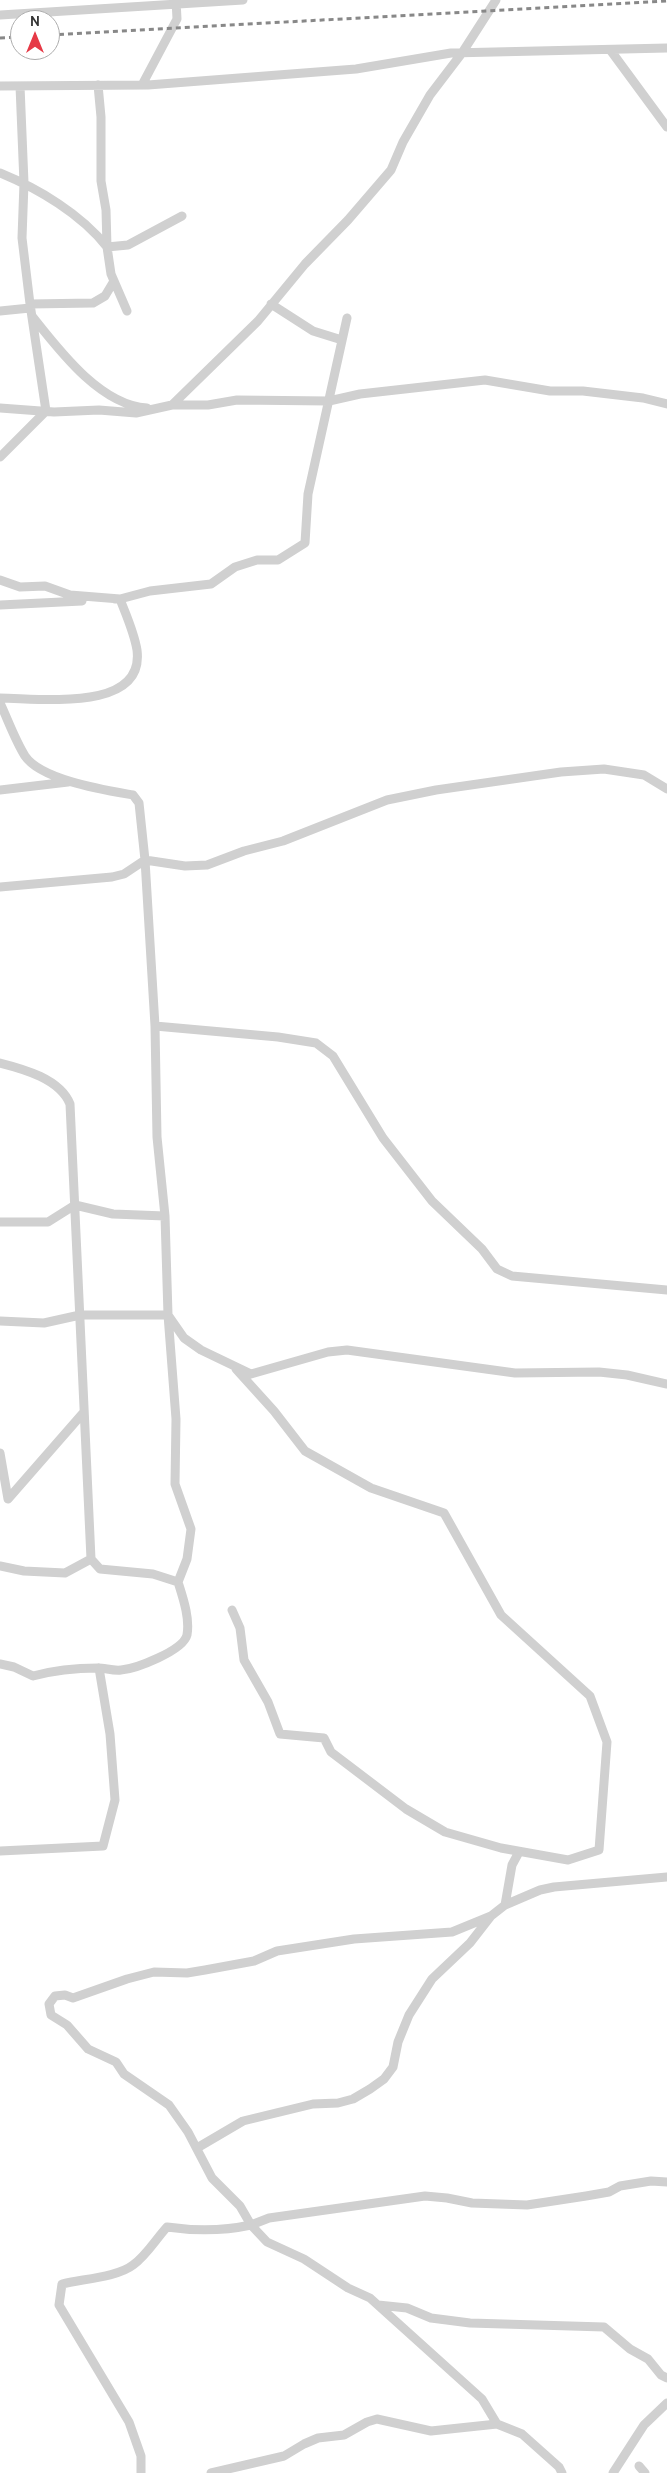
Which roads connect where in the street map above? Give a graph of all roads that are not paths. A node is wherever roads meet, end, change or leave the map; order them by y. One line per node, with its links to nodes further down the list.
1 (243, 0): 3 (street)
2 (496, 0): 7 (street)
3 (176, 2): 4 (street); 9 (street)
4 (0, 15)
5 (667, 48): 6 (street)
6 (611, 51): 7 (street); 12 (street)
7 (462, 53): 9 (street); 18 (street)
8 (98, 85): 9 (street); 11 (street); 16 (street)
9 (142, 85)
10 (0, 86): 11 (street)
11 (20, 86): 14 (street)
12 (667, 127)
13 (0, 173): 14 (street)
14 (24, 183): 16 (street); 19 (street)
15 (182, 216): 16 (street)
16 (107, 248): 17 (street)
17 (114, 281): 19 (street); 20 (street)
18 (271, 304): 23 (street); 28 (street)
19 (30, 309): 21 (street); 30 (street); 31 (street)
20 (127, 310)
21 (0, 311)
22 (347, 318): 23 (street)
23 (342, 340): 26 (street)
24 (667, 396): 25 (street)
25 (643, 398): 26 (street); 27 (street)
26 (329, 401): 28 (street); 34 (street)
27 (667, 404)
28 (172, 405): 30 (street)
29 (0, 408): 31 (street)
30 (157, 408): 31 (street)
31 (46, 411): 32 (street)
32 (0, 457)
33 (0, 580): 34 (street)
34 (120, 598): 35 (street); 36 (street)
35 (0, 605)
36 (0, 698)
37 (0, 703): 38 (street)
38 (68, 782): 40 (street); 41 (street)
39 (667, 789): 41 (street)
40 (0, 790)
41 (145, 860): 42 (street); 43 (street)
42 (0, 887)
43 (155, 1026): 46 (street); 48 (street)
44 (0, 1062): 45 (street)
45 (75, 1205): 46 (street); 47 (street); 49 (street)
46 (165, 1216): 50 (street)
47 (0, 1222)
48 (667, 1290)
49 (80, 1315): 50 (street); 51 (street); 54 (street)
50 (168, 1315): 52 (street); 58 (street)
51 (0, 1321)
52 (236, 1369): 53 (street); 63 (street)
53 (667, 1384)
54 (84, 1412): 55 (street); 56 (street)
55 (0, 1453)
56 (92, 1558): 57 (street); 58 (street)
57 (0, 1566)
58 (178, 1582): 61 (street)
59 (232, 1610): 63 (street)
60 (0, 1664): 61 (street)
61 (99, 1668): 62 (street)
62 (0, 1851)
63 (519, 1852): 65 (street)
64 (667, 1877): 65 (street)
65 (505, 1905): 66 (street)
66 (491, 1916): 67 (street); 67 (street)
67 (197, 2148): 69 (street)
68 (667, 2182): 69 (street)
69 (251, 2225): 70 (street); 74 (street)
70 (378, 2305): 71 (street); 73 (street)
71 (667, 2378)
72 (667, 2403): 77 (street)
73 (497, 2424): 75 (street); 76 (street)
74 (141, 2473)
75 (211, 2473)
76 (562, 2473)
77 (613, 2473)

